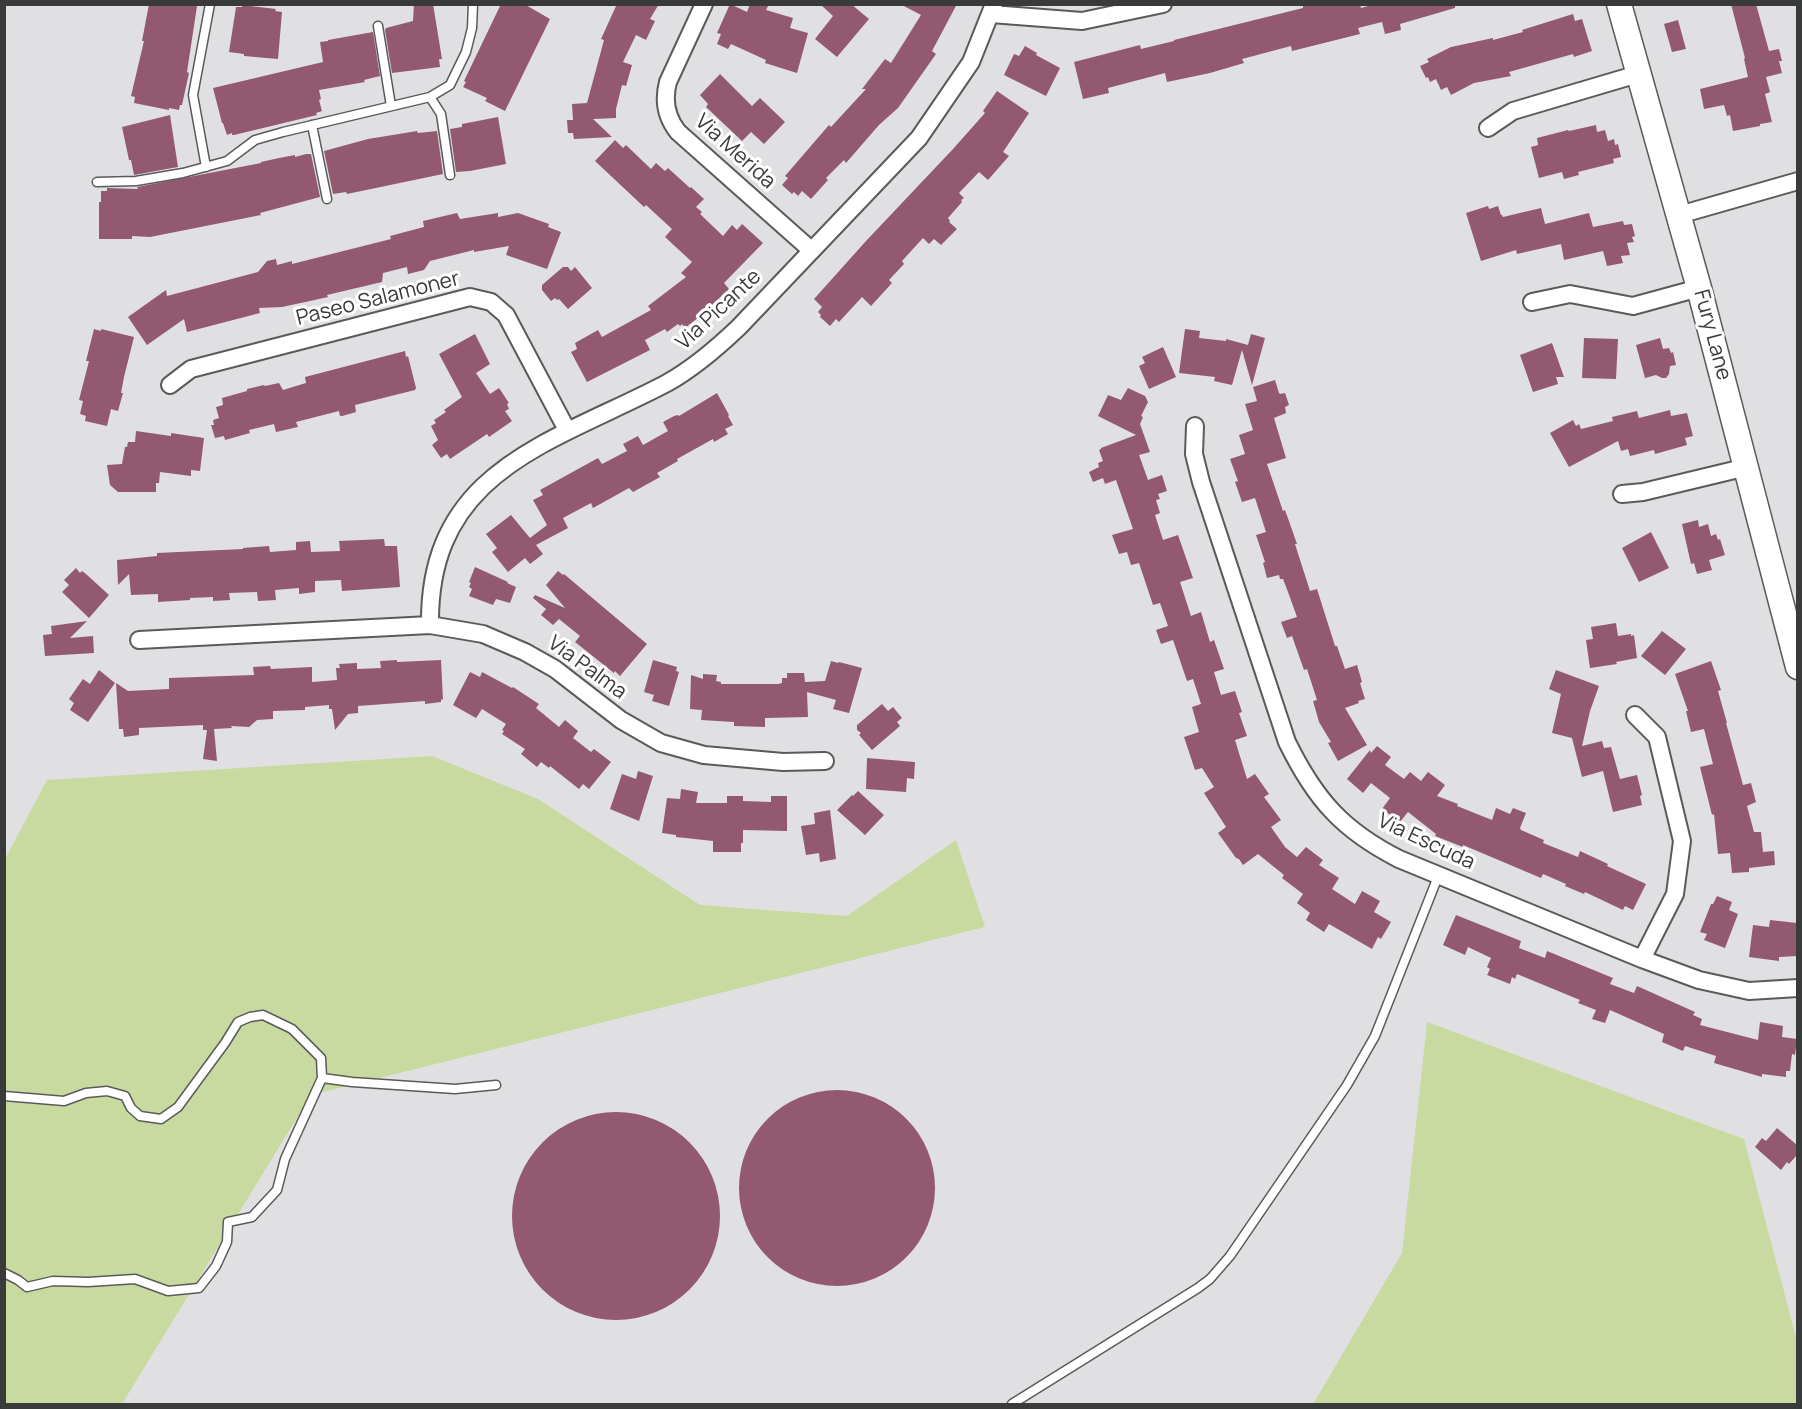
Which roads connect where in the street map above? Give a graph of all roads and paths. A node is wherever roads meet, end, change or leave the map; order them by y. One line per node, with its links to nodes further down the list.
1 (210, 4): 13 (lane)
2 (473, 4): 9 (lane)
3 (704, 4): 19 (street, Via Merida)
4 (1163, 4): 6 (street)
5 (1619, 4): 8 (main road, Fury Lane)
6 (993, 9): 19 (street, Via Picante)
7 (378, 26): 10 (lane)
8 (1638, 74): 12 (street); 18 (main road, Fury Lane)
9 (430, 98): 10 (lane); 14 (lane)
10 (391, 106): 11 (lane)
11 (312, 125): 13 (lane); 17 (lane)
12 (1488, 128)
13 (207, 167): 16 (lane)
14 (450, 175)
15 (1797, 181): 18 (street)
16 (97, 182)
17 (327, 199)
18 (1678, 215): 20 (main road, Fury Lane)
19 (812, 250): 24 (street, Via Picante)
20 (1699, 288): 21 (street); 25 (main road, Fury Lane)
21 (1532, 302)
22 (170, 385): 24 (street, Paseo Salamoner)
23 (1195, 426): 32 (street, Via Escuda)
24 (567, 430): 27 (street, Via Picante)
25 (1747, 467): 26 (street); 29 (main road, Fury Lane)
26 (1622, 494)
27 (430, 625): 28 (street, Via Palma); 31 (street, Via Palma)
28 (139, 640)
29 (1797, 667)
30 (1635, 715): 33 (street)
31 (825, 761)
32 (1439, 874): 33 (street, Via Escuda); 39 (lane)
33 (1642, 959): 34 (street, Via Escuda)
34 (1797, 988)
35 (322, 1078): 36 (lane); 37 (lane); 38 (lane)
36 (496, 1085)
37 (4, 1096)
38 (4, 1273)
39 (1012, 1404)

